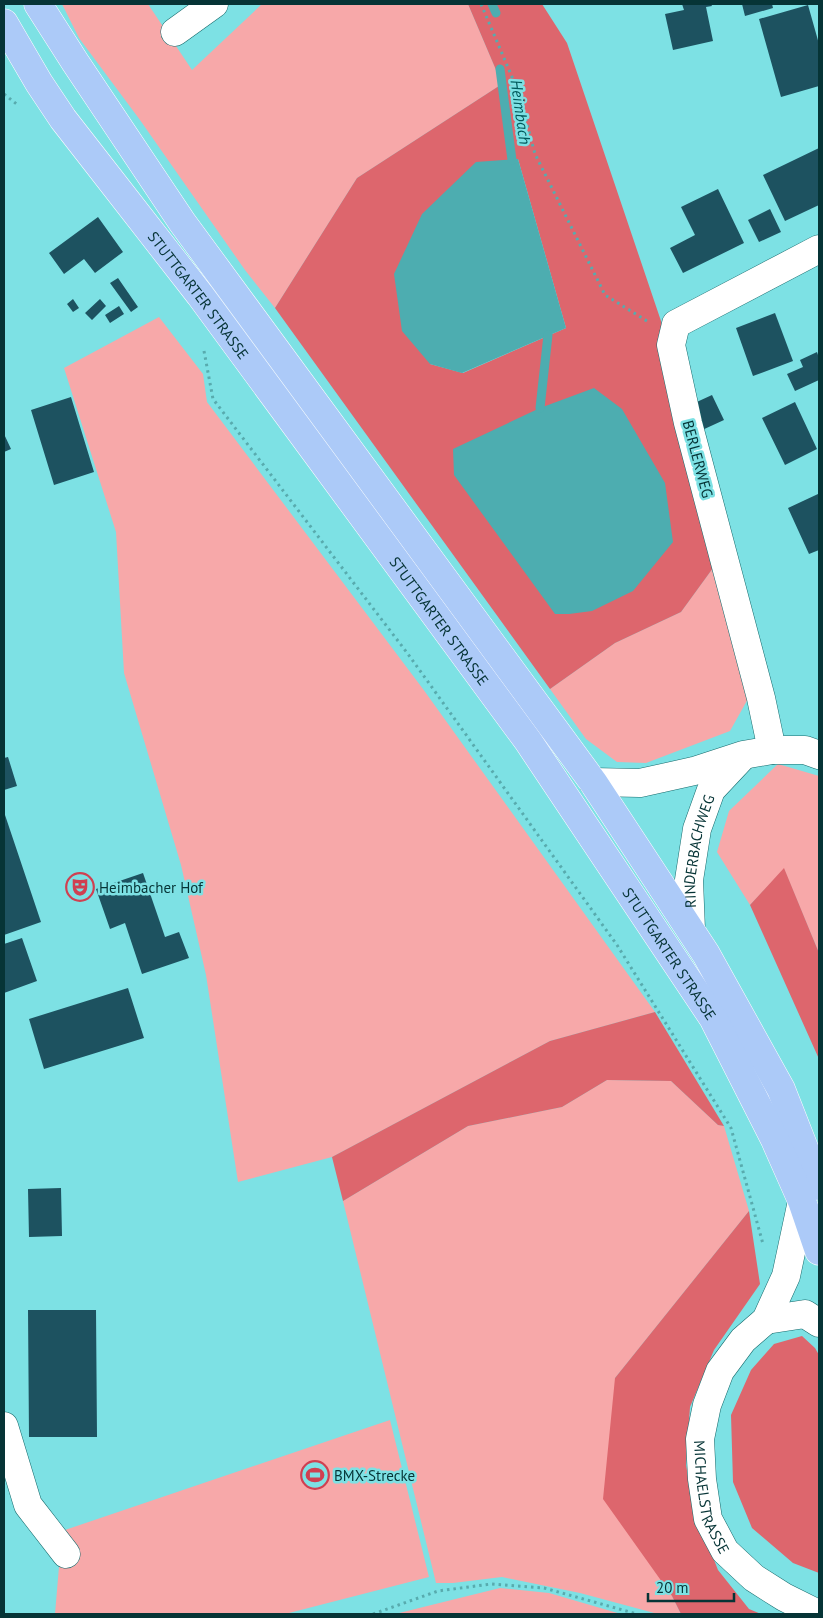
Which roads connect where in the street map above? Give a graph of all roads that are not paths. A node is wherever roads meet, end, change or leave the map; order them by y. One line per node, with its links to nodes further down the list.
1 (38, 4): 9 (main road, STUTTGARTER STRASSE)
2 (214, 4): 4 (street)
3 (4, 23): 11 (main road, STUTTGARTER STRASSE)
4 (175, 32)
5 (819, 249): 6 (street, BERLERWEG)
6 (772, 750): 7 (street); 8 (street)
7 (819, 755)
8 (742, 756): 9 (street); 10 (street, RINDERBACHWEG)
9 (593, 782): 10 (main road, STUTTGARTER STRASSE)
10 (690, 930): 11 (main road, STUTTGARTER STRASSE)
11 (810, 1194): 12 (main road, STUTTGARTER STRASSE); 13 (street, MICHAELSTRASSE)
12 (819, 1251)
13 (766, 1320): 14 (street); 17 (street, MICHAELSTRASSE)
14 (819, 1323)
15 (4, 1426): 16 (street)
16 (66, 1554)
17 (818, 1614)

